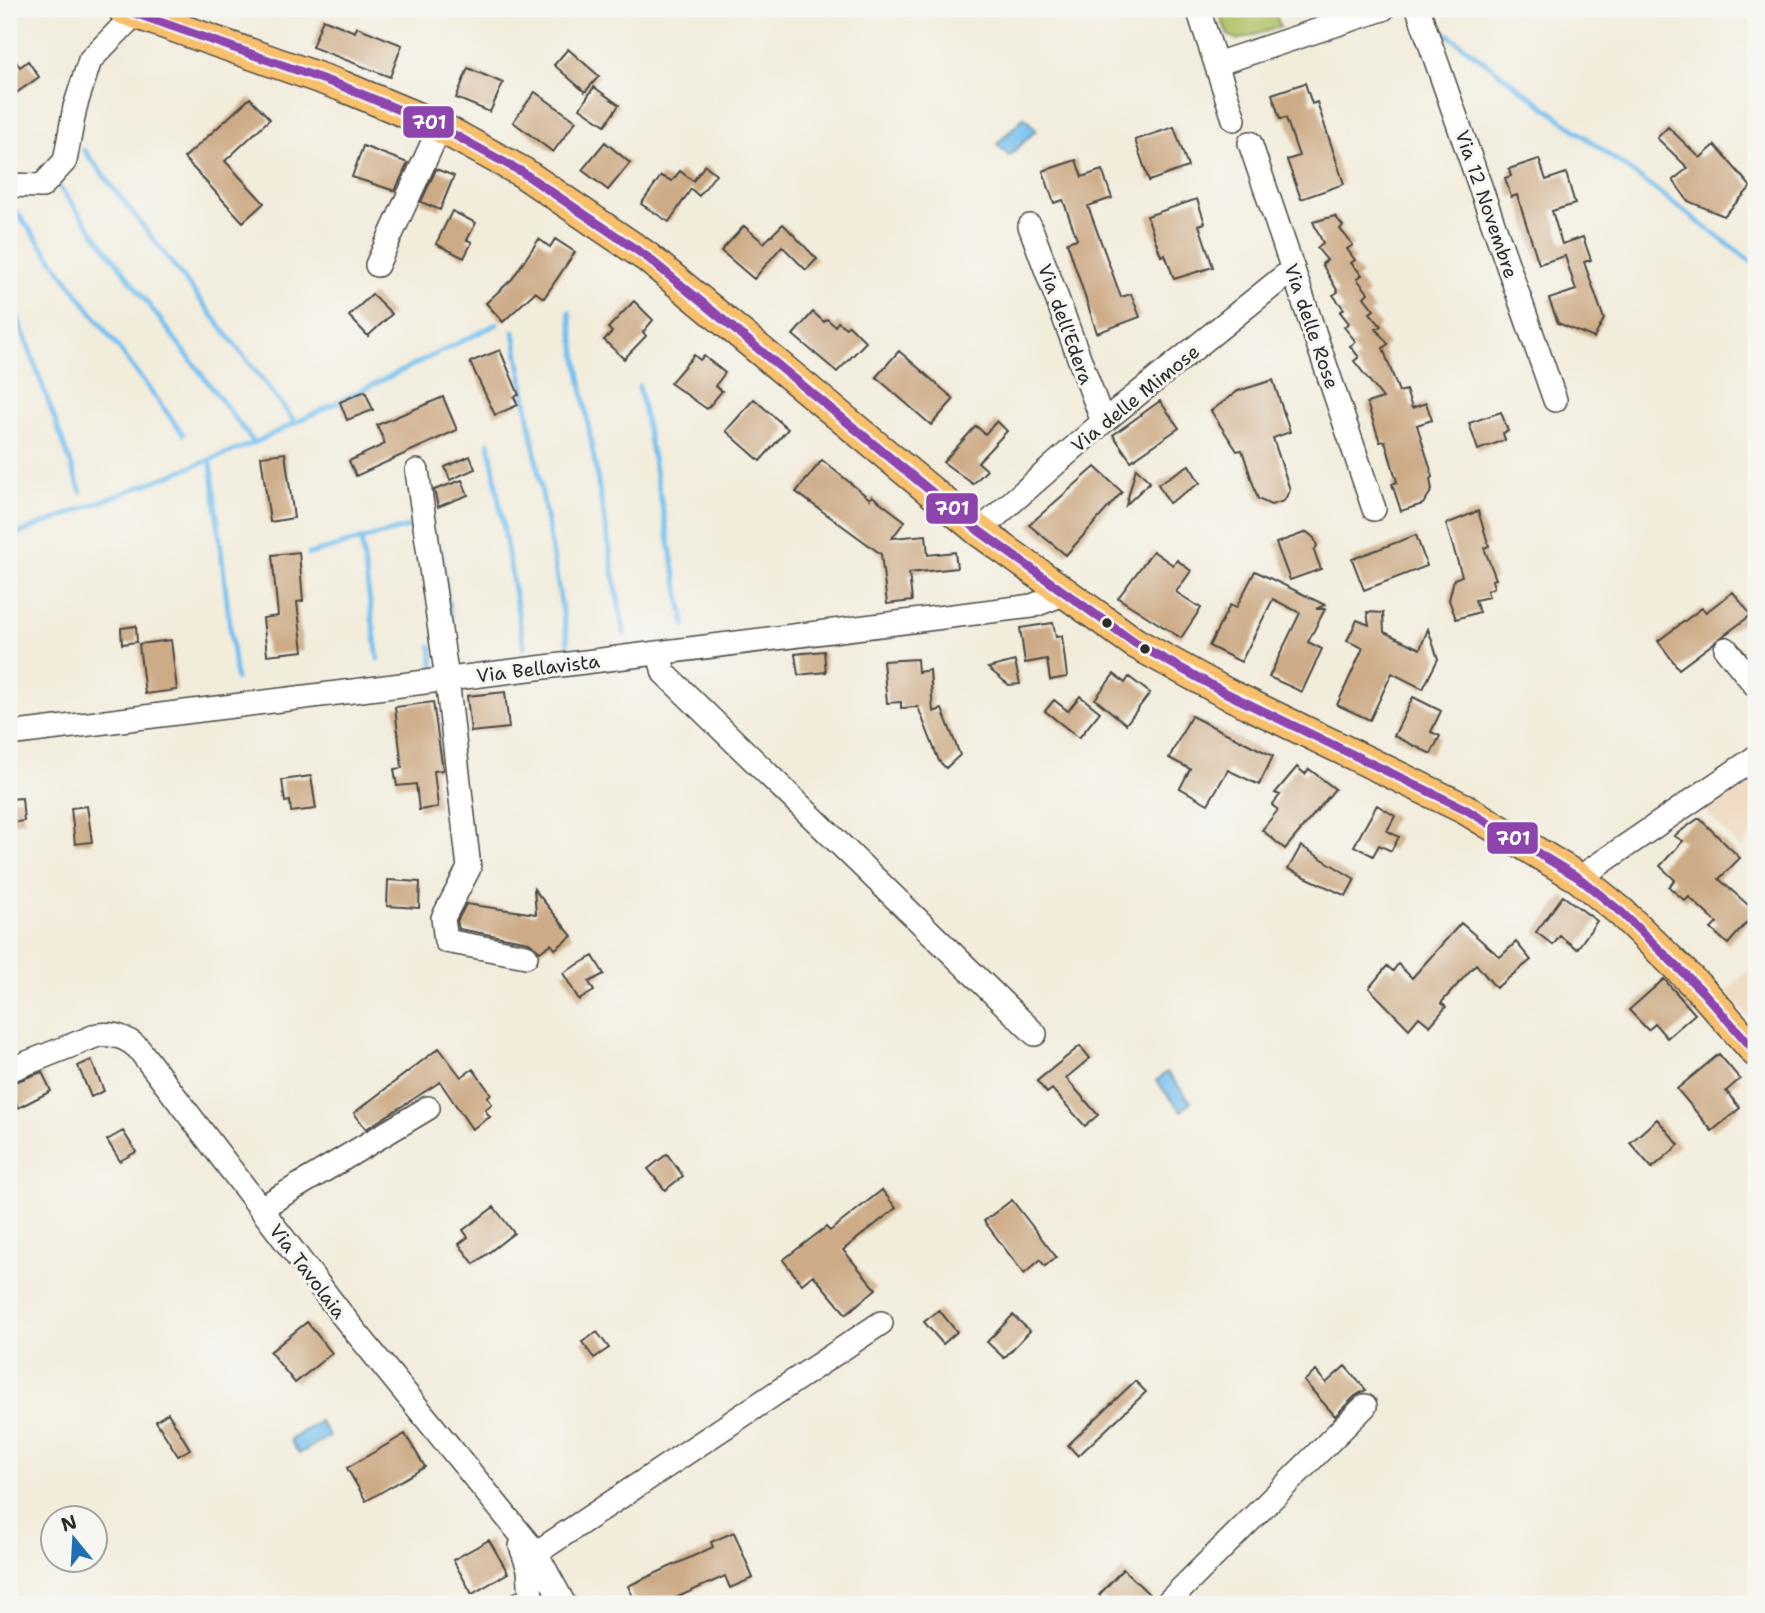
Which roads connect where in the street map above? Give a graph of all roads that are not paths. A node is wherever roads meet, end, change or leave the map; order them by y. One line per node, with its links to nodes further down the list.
1 (1198, 9): 5 (street)
2 (1383, 9): 5 (street)
3 (1419, 9): 13 (street, Via 12 Novembre)
4 (129, 11): 7 (main road); 9 (street)
5 (1216, 64): 6 (street)
6 (1234, 120)
7 (440, 127): 11 (street); 17 (main road)
8 (1250, 143): 12 (street, Via delle Rose)
9 (9, 185)
10 (1030, 226): 14 (street, Via dell'Edera)
11 (377, 265)
12 (1293, 269): 14 (street, Via delle Mimose); 16 (street, Via delle Rose)
13 (1555, 400)
14 (1103, 422): 17 (street, Via delle Mimose)
15 (417, 471): 21 (street)
16 (1374, 509)
17 (979, 531): 18 (main road)
18 (1066, 593): 20 (street, Via Bellavista); 25 (main road)
19 (1726, 649): 22 (street)
20 (659, 653): 21 (street, Via Bellavista); 27 (street)
21 (447, 679): 23 (street, Via Bellavista); 26 (street)
22 (1756, 686)
23 (9, 734)
24 (1756, 757): 25 (street)
25 (1579, 878): 28 (main road)
26 (526, 956)
27 (1035, 1034)
28 (1756, 1052)
29 (9, 1070): 31 (street, Via Tavolaia)
30 (428, 1108): 31 (street)
31 (261, 1208): 34 (street, Via Tavolaia)
32 (881, 1323): 35 (street)
33 (1365, 1406): 38 (street)
34 (514, 1528): 35 (street, Via Tavolaia); 36 (street)
35 (536, 1553): 37 (street, Via Tavolaia)
36 (519, 1604)
37 (564, 1604)
38 (1166, 1604)

